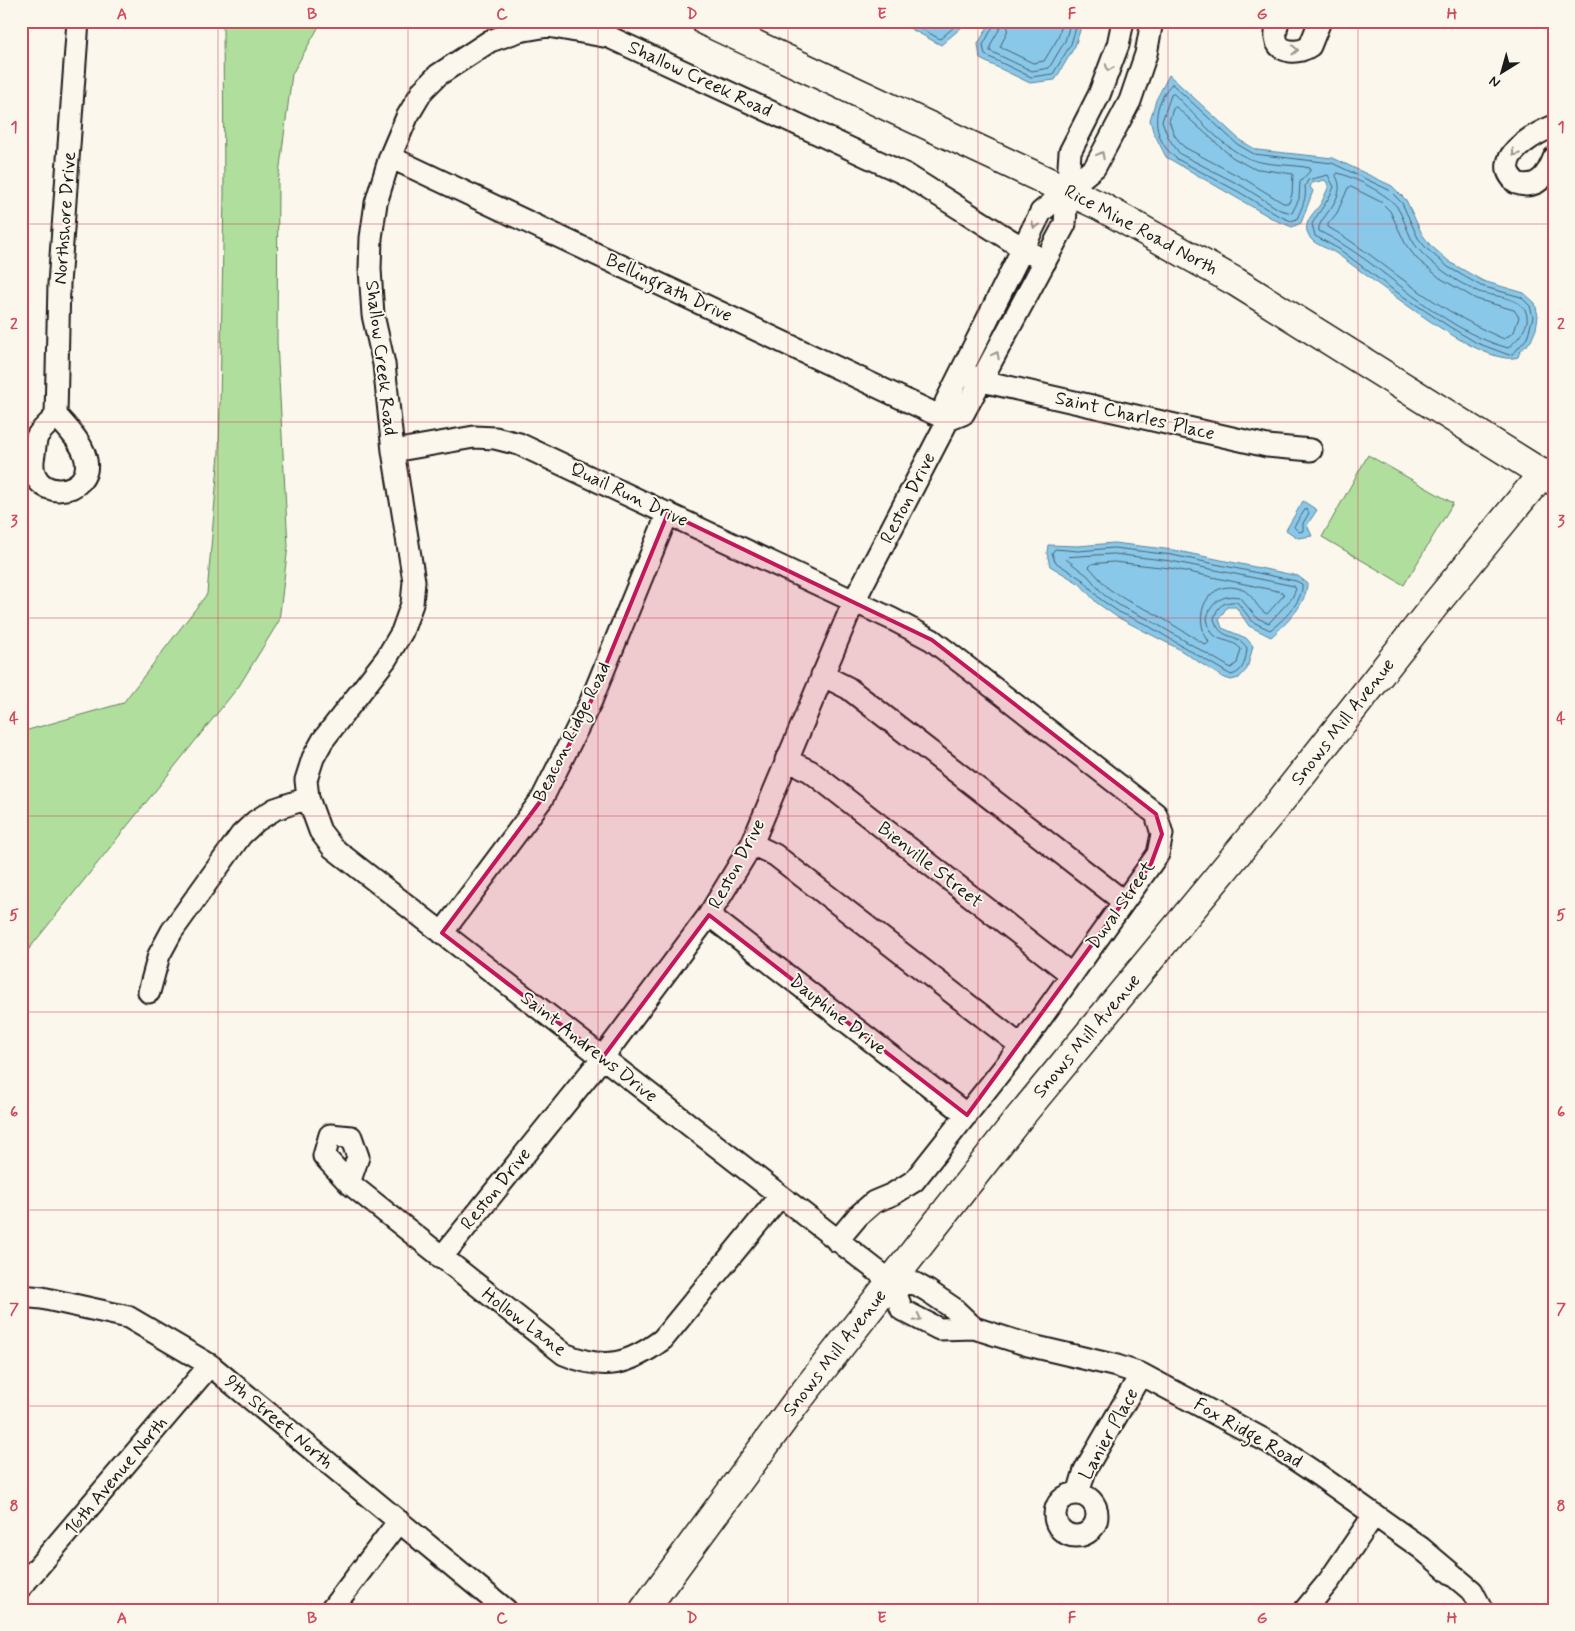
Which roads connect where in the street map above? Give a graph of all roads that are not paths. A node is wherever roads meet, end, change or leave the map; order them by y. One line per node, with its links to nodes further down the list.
1 (78, 21): 15 (street, Northshore Drive)
2 (705, 21): 10 (main road, Rice Mine Road North)
3 (1123, 21): 10 (street, one-way to 10)
4 (1152, 21): 10 (street, one-way to 4)
5 (1278, 21): 6 (street, one-way to 6)
6 (1320, 21)
7 (1554, 126): 9 (street, one-way to 9)
8 (390, 157): 11 (street, Shallow Creek Road); 16 (street, Bellingrath Drive); 18 (street, Shallow Creek Road)
9 (1554, 158)
10 (1068, 190): 11 (street, Reston Drive, one-way to 11); 12 (street, Reston Drive); 19 (main road, Rice Mine Road North)
11 (1024, 249): 12 (street, Shallow Creek Road); 13 (street, Reston Drive)
12 (1045, 262): 14 (street, Reston Drive, one-way to 12)
13 (962, 372): 14 (street, Saint Charles Place); 16 (street, Reston Drive)
14 (982, 381): 16 (street, Reston Drive); 17 (street, Saint Charles Place)
15 (56, 415)
16 (948, 420): 21 (street, Reston Drive)
17 (1311, 450)
18 (393, 451): 20 (street, Quail Run Drive); 24 (street, Shallow Creek Road)
19 (1548, 477): 38 (main road, Snows Mill Avenue)
20 (668, 513): 21 (street, Quail Run Drive); 28 (street, Beacon Ridge Road)
21 (854, 601): 22 (street, Reston Drive); 26 (street, Duval Street)
22 (822, 675): 23 (street, Reston Drive); 26 (street)
23 (786, 760): 25 (street, Reston Drive); 29 (street, Bienville Street)
24 (308, 798): 28 (street, Saint Andrews Drive); 30 (street)
25 (752, 844): 27 (street, Reston Drive); 31 (street)
26 (1123, 901): 29 (street, Duval Street)
27 (709, 916): 32 (street, Reston Drive); 33 (street, Dauphine Drive)
28 (442, 933): 32 (street, Saint Andrews Drive)
29 (1072, 975): 31 (street, Duval Street)
30 (149, 992)
31 (1021, 1046): 33 (street, Duval Street)
32 (603, 1057): 35 (street, Saint Andrews Drive); 37 (street, Reston Drive)
33 (967, 1115): 36 (street, Duval Street)
34 (349, 1183): 37 (street, Hollow Lane)
35 (780, 1196): 36 (street, Saint Andrews Drive); 37 (street, Hollow Lane)
36 (837, 1241): 38 (street, Saint Andrews Drive)
37 (441, 1258)
38 (891, 1281): 40 (street, Fox Ridge Road); 40 (street, Fox Ridge Road, one-way to 40); 49 (main road, Snows Mill Avenue)
39 (21, 1296): 41 (street, 9th Street North)
40 (974, 1328): 42 (street, Fox Ridge Road)
41 (210, 1365): 45 (street, 9th Street North); 46 (street, 16th Avenue North)
42 (1141, 1374): 43 (street, Lanier Place); 44 (street, Fox Ridge Road)
43 (1078, 1494)
44 (1374, 1515): 50 (street); 51 (street, Fox Ridge Road)
45 (399, 1521): 47 (street); 48 (street, 9th Street North)
46 (21, 1587)
47 (331, 1610)
48 (506, 1610)
49 (644, 1610)
50 (1305, 1610)
51 (1482, 1610)

